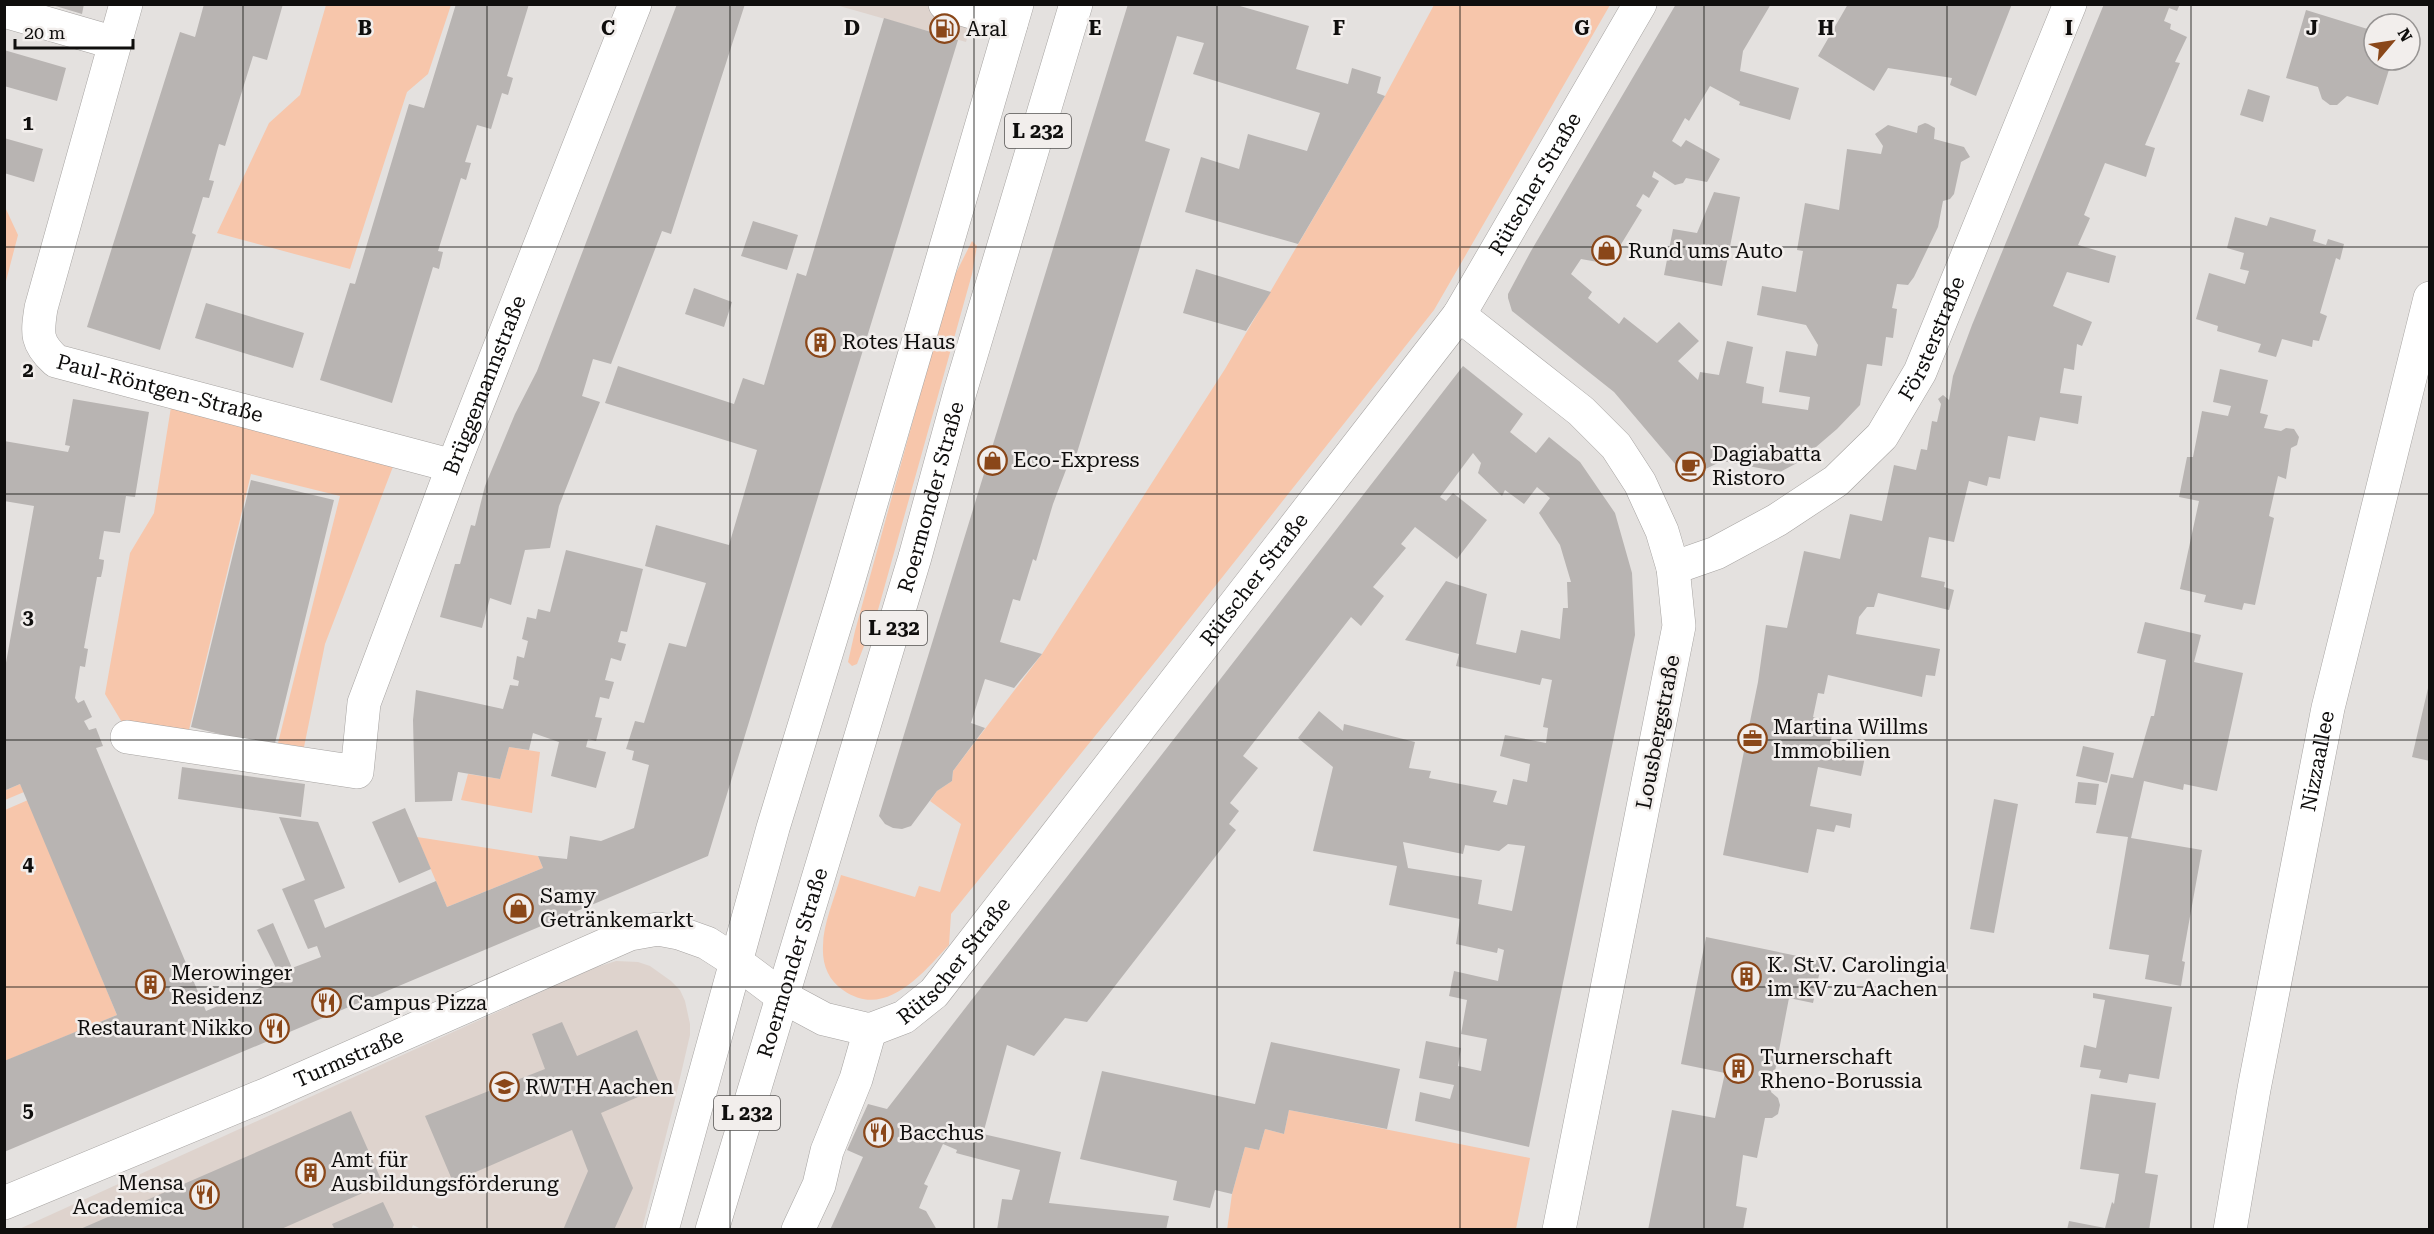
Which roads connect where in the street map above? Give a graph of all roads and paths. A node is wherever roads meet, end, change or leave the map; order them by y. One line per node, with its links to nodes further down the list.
1 (126, 4): 9 (street, Paul-Röntgen-Straße)
2 (635, 4): 12 (street, Brüggemannstraße)
3 (945, 4): 8 (street)
4 (1076, 4): 16 (street, Roermonder Straße / L 232)
5 (1640, 4): 11 (street, Rütscher Straße)
6 (2070, 4): 13 (street, Försterstraße)
7 (4, 11): 9 (street)
8 (1014, 14): 15 (street, L 232)
9 (115, 43): 12 (street, Paul-Röntgen-Straße)
10 (2430, 298): 23 (street, Nizzaallee)
11 (1459, 315): 13 (street, Lousbergstraße); 17 (street, Rütscher Straße)
12 (453, 466): 14 (street, Brüggemannstraße)
13 (1673, 568): 22 (street, Lousbergstraße)
14 (127, 737)
15 (735, 961): 16 (street, Turmstraße); 18 (street, Turmstraße); 19 (street, L 232)
16 (783, 997): 17 (street, Rütscher Straße); 20 (street, Roermonder Straße / L 232)
17 (870, 1030): 21 (street)
18 (4, 1203)
19 (662, 1230)
20 (712, 1230)
21 (798, 1230)
22 (1559, 1230)
23 (2230, 1230)

